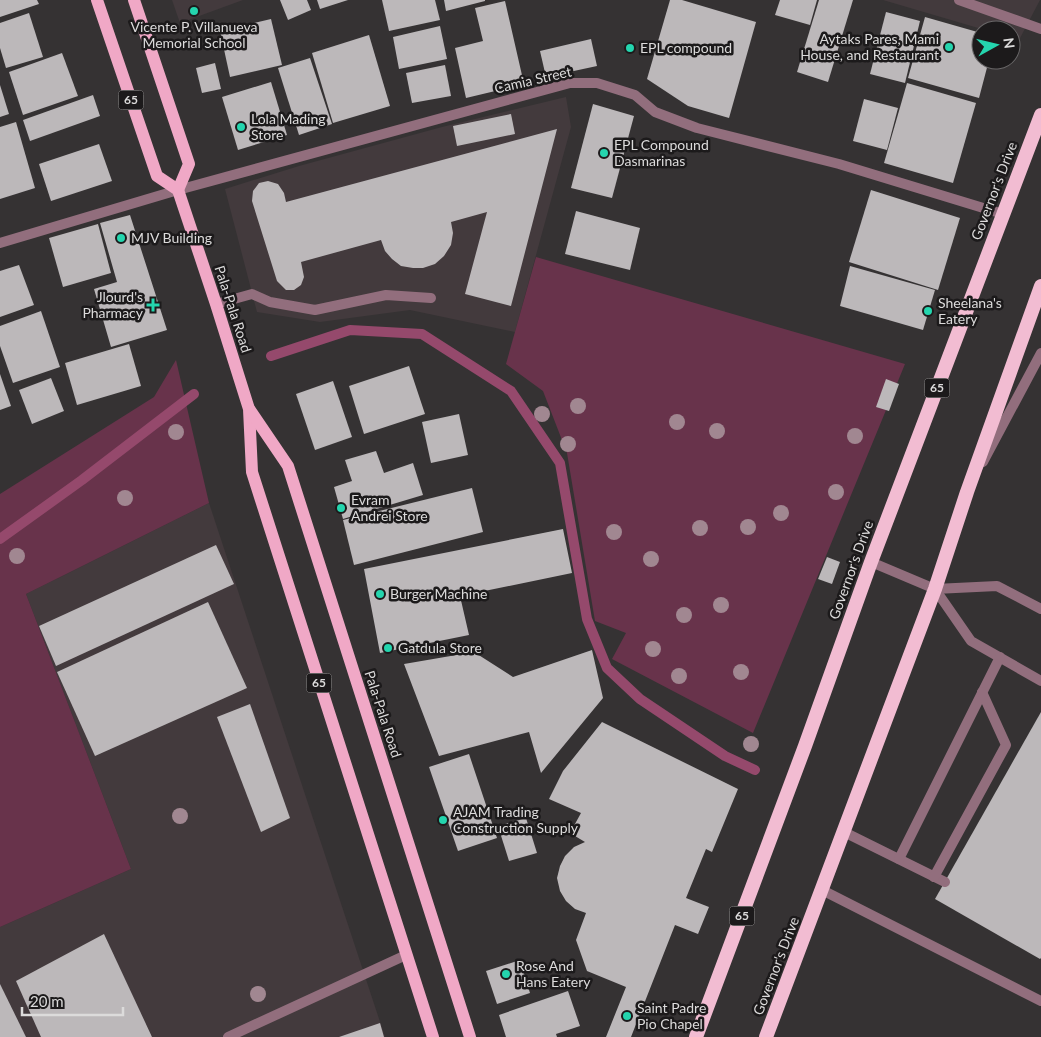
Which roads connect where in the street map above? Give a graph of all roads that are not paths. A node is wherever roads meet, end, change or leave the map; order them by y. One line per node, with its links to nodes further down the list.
1 (97, 0): 6 (main road, 65)
2 (134, 0): 6 (main road, 65)
3 (959, 0): 4 (street)
4 (1041, 29)
5 (1041, 115): 7 (highway, Governor's Drive / 65)
6 (178, 190): 7 (street, Camia Street); 8 (street, Camia Street); 11 (main road, Pala-Pala Road / 65)
7 (1003, 214): 15 (highway, Governor's Drive / 65)
8 (0, 243)
9 (1041, 286): 14 (highway, Governor's Drive)
10 (431, 298): 11 (street)
11 (216, 304): 13 (main road, Pala-Pala Road / 65)
12 (1041, 354): 14 (street)
13 (249, 408): 26 (main road, Pala-Pala Road / 65); 30 (main road, Pala-Pala Road / 65)
14 (967, 492): 16 (highway, Governor's Drive)
15 (871, 562): 16 (street); 31 (highway, Governor's Drive / 65)
16 (935, 589): 17 (street); 18 (street); 21 (highway, Governor's Drive)
17 (1041, 609)
18 (1000, 657): 19 (street); 20 (street)
19 (1041, 681)
20 (982, 692): 22 (street); 23 (street)
21 (844, 832): 22 (street); 25 (highway, Governor's Drive)
22 (899, 859): 23 (street)
23 (934, 877): 24 (street)
24 (945, 882)
25 (822, 890): 27 (street); 32 (highway, Governor's Drive)
26 (406, 955): 28 (street); 29 (main road, Pala-Pala Road / 65)
27 (1041, 1001)
28 (228, 1037)
29 (433, 1037)
30 (470, 1037)
31 (696, 1037)
32 (766, 1037)

